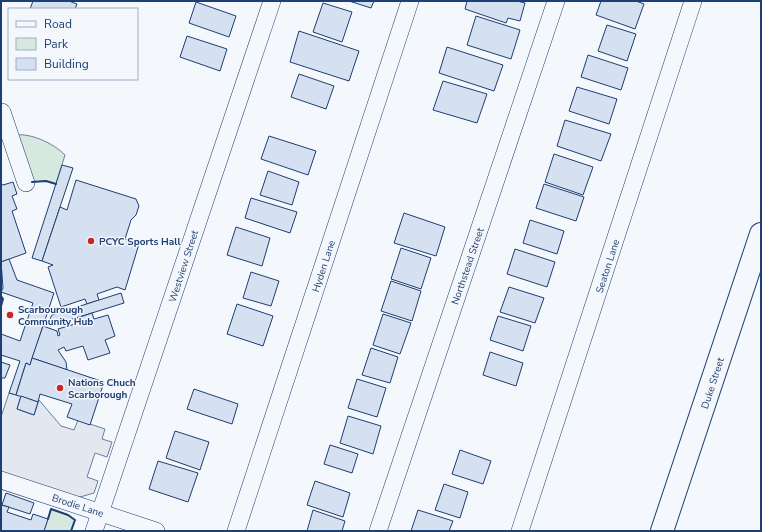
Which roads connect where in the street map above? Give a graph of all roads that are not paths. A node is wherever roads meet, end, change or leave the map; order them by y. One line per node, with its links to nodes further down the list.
1 (272, 1): 9 (street, Westview Street)
2 (410, 1): 12 (street, Hyden Lane)
3 (556, 1): 13 (street, Northstead Street)
4 (693, 1): 14 (street, Seaton Lane)
5 (2, 112): 6 (street)
6 (26, 183)
7 (761, 234): 15 (main road, Duke Street)
8 (1, 480): 9 (street, Brodie Lane)
9 (100, 513): 10 (street, Westview Street); 11 (street, Brodie Lane)
10 (94, 531)
11 (156, 531)
12 (236, 531)
13 (378, 531)
14 (520, 531)
15 (662, 531)

